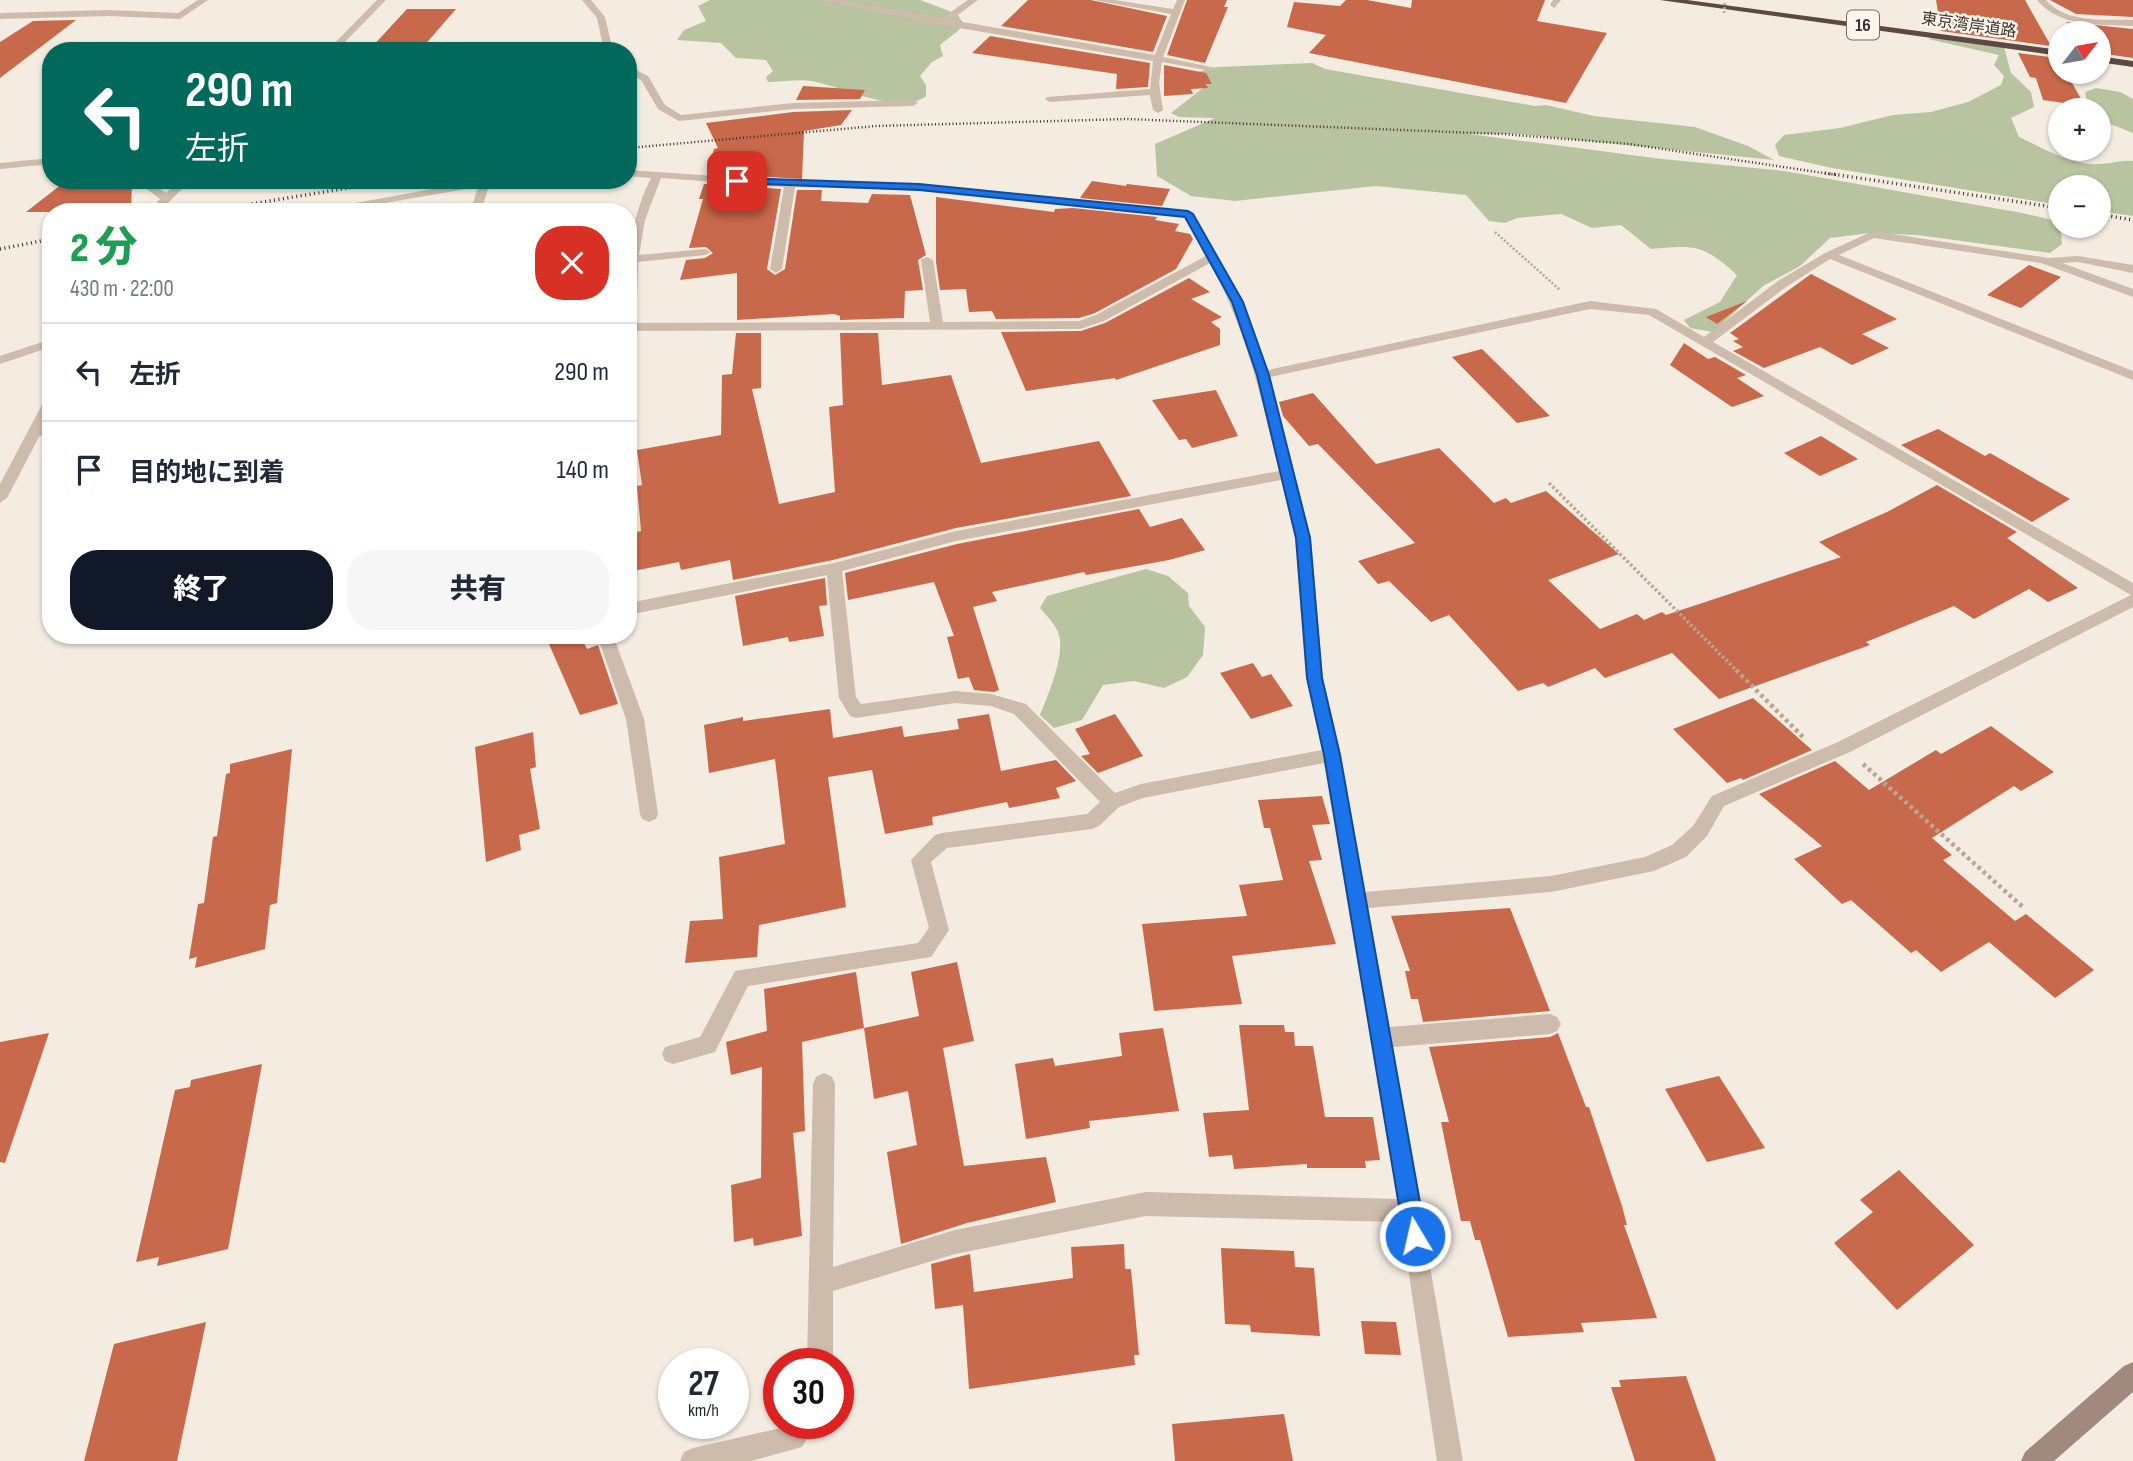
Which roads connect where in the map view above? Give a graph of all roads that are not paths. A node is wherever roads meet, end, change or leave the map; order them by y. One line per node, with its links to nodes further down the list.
1 (204, 0): 11 (street)
2 (382, 0): 14 (street)
3 (586, 0): 15 (street)
4 (825, 0): 12 (street)
5 (974, 0): 12 (street)
6 (1098, 0): 10 (street)
7 (1181, 0): 10 (street)
8 (1665, 0): 16 (highway, 東京湾岸道路 / 16)
9 (2041, 0): 13 (street)
10 (1176, 12): 17 (street)
11 (0, 16)
12 (942, 22): 17 (street)
13 (2133, 23)
14 (340, 42)
15 (607, 42)
16 (2048, 51)
17 (1159, 59): 20 (street); 22 (street)
18 (2111, 61): 19 (highway)
19 (2133, 64)
20 (1210, 68)
21 (637, 74): 24 (street)
22 (1152, 92): 23 (street); 25 (street)
23 (1050, 99)
24 (913, 103)
25 (1158, 110)
26 (42, 162): 27 (street)
27 (0, 166)
28 (637, 174): 29 (street)
29 (657, 176): 30 (street); 37 (street)
30 (790, 184): 41 (street); 44 (street)
31 (154, 189): 34 (street)
32 (175, 189): 34 (street)
33 (449, 189): 36 (street)
34 (166, 197): 35 (street)
35 (160, 203)
36 (365, 203)
37 (637, 233)
38 (705, 252): 39 (street)
39 (637, 255)
40 (1829, 255): 43 (street); 49 (street); 53 (street)
41 (1213, 257): 47 (street); 52 (street)
42 (927, 260): 47 (street)
43 (2043, 260): 45 (street); 46 (street)
44 (776, 268)
45 (2133, 269)
46 (2133, 293)
47 (937, 326): 48 (street)
48 (637, 327)
49 (1706, 341): 52 (street); 60 (street)
50 (42, 346): 51 (street)
51 (0, 360)
52 (1263, 375): 57 (street)
53 (2133, 376)
54 (42, 418): 56 (street)
55 (42, 431): 56 (lane)
56 (35, 432): 58 (street)
57 (1287, 474): 59 (street); 64 (street)
58 (0, 498)
59 (834, 568): 62 (street); 65 (street)
60 (2133, 590)
61 (2133, 600): 67 (street)
62 (637, 607)
63 (608, 644): 66 (street)
64 (1332, 755): 65 (street); 67 (street)
65 (1112, 802): 70 (street)
66 (649, 814)
67 (1357, 901): 69 (street)
68 (1550, 1024): 69 (street)
69 (1381, 1038): 72 (street)
70 (673, 1054)
71 (824, 1084): 73 (street)
72 (1411, 1211): 73 (street); 78 (street)
73 (820, 1283): 74 (street)
74 (820, 1348)
75 (2133, 1375): 79 (main road)
76 (789, 1439): 77 (street)
77 (693, 1461)
78 (1450, 1461)
79 (2034, 1461)

